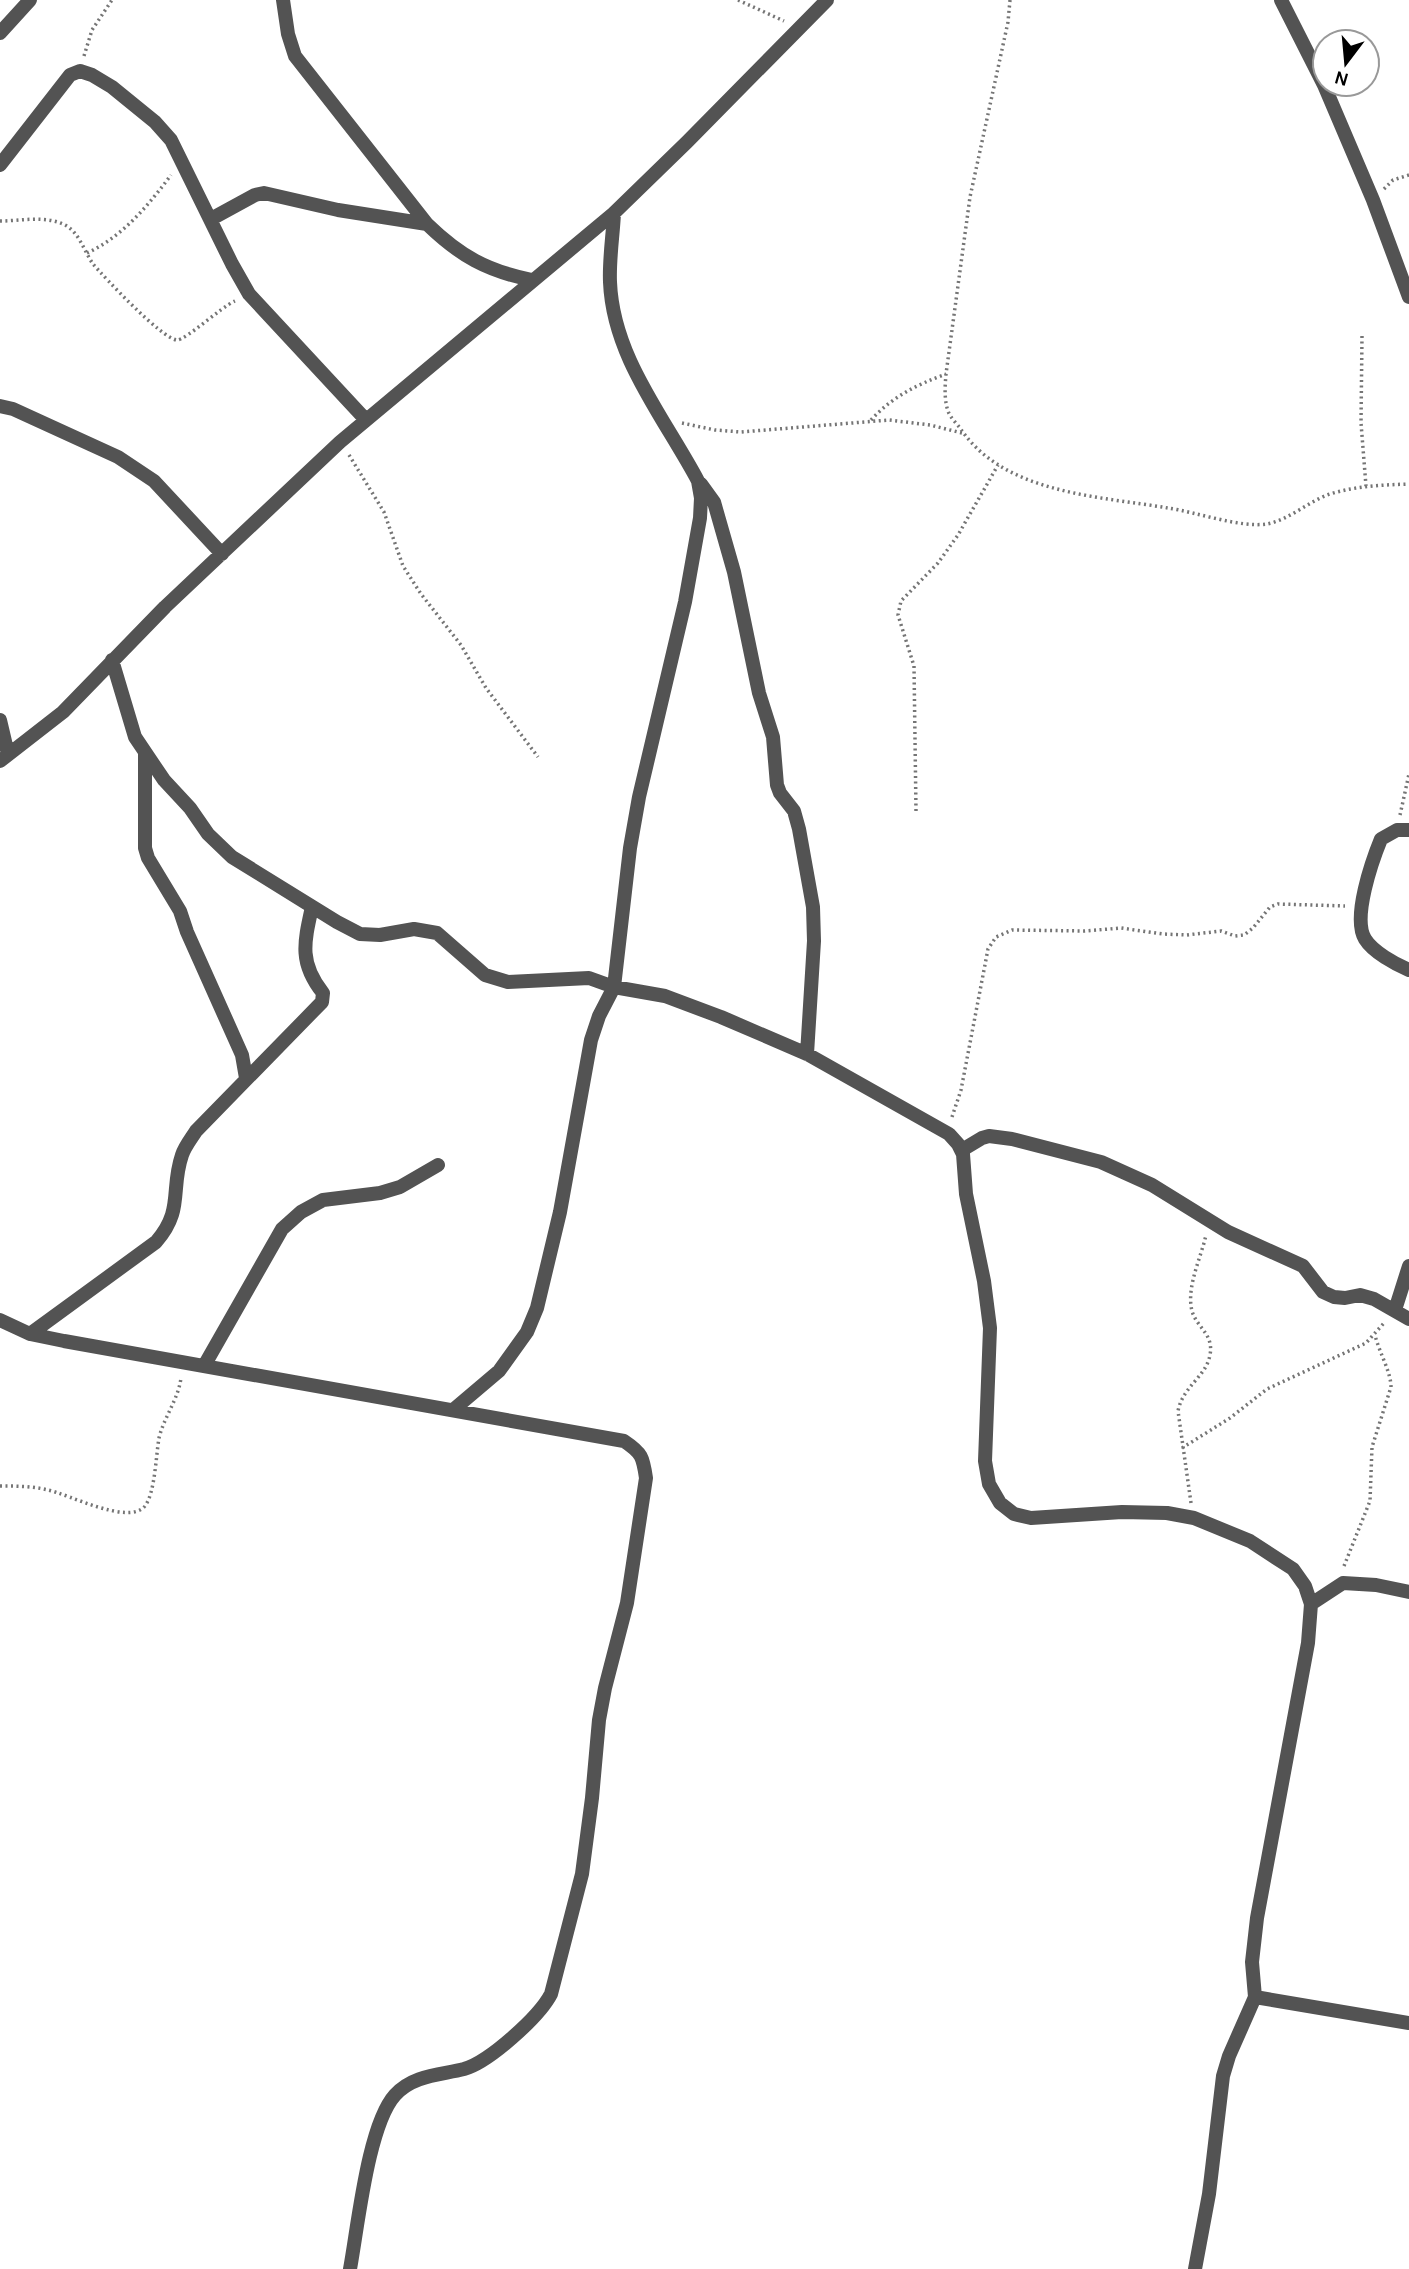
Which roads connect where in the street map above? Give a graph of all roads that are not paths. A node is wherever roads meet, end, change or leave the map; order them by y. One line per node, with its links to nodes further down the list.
1 (30, 0): 5 (street)
2 (283, 0): 9 (street)
3 (827, 0): 7 (street)
4 (1281, 0): 11 (street)
5 (0, 33)
6 (0, 165): 8 (street)
7 (614, 213): 10 (street); 14 (street)
8 (211, 219): 9 (street); 13 (street)
9 (427, 224): 10 (street)
10 (533, 280): 13 (street)
11 (1409, 297)
12 (0, 405): 15 (street)
13 (366, 420): 15 (street)
14 (698, 481): 23 (street); 24 (street)
15 (222, 554): 16 (street)
16 (112, 660): 18 (street); 19 (street)
17 (0, 720): 19 (street)
18 (145, 754): 21 (street); 25 (street)
19 (4, 757)
20 (1403, 830): 22 (street)
21 (312, 907): 23 (street); 25 (street)
22 (1409, 970)
23 (614, 987): 24 (street); 34 (street)
24 (807, 1054): 26 (street)
25 (246, 1079): 32 (street)
26 (962, 1150): 29 (street); 36 (street)
27 (438, 1165): 33 (street)
28 (1409, 1266): 29 (street)
29 (1394, 1309): 30 (street)
30 (1409, 1319)
31 (0, 1320): 32 (street)
32 (30, 1334): 33 (street)
33 (204, 1366): 34 (street)
34 (453, 1410): 39 (street)
35 (1409, 1592): 36 (street)
36 (1311, 1604): 37 (street)
37 (1255, 1997): 38 (street); 40 (street)
38 (1409, 2022)
39 (351, 2269)
40 (1195, 2269)

